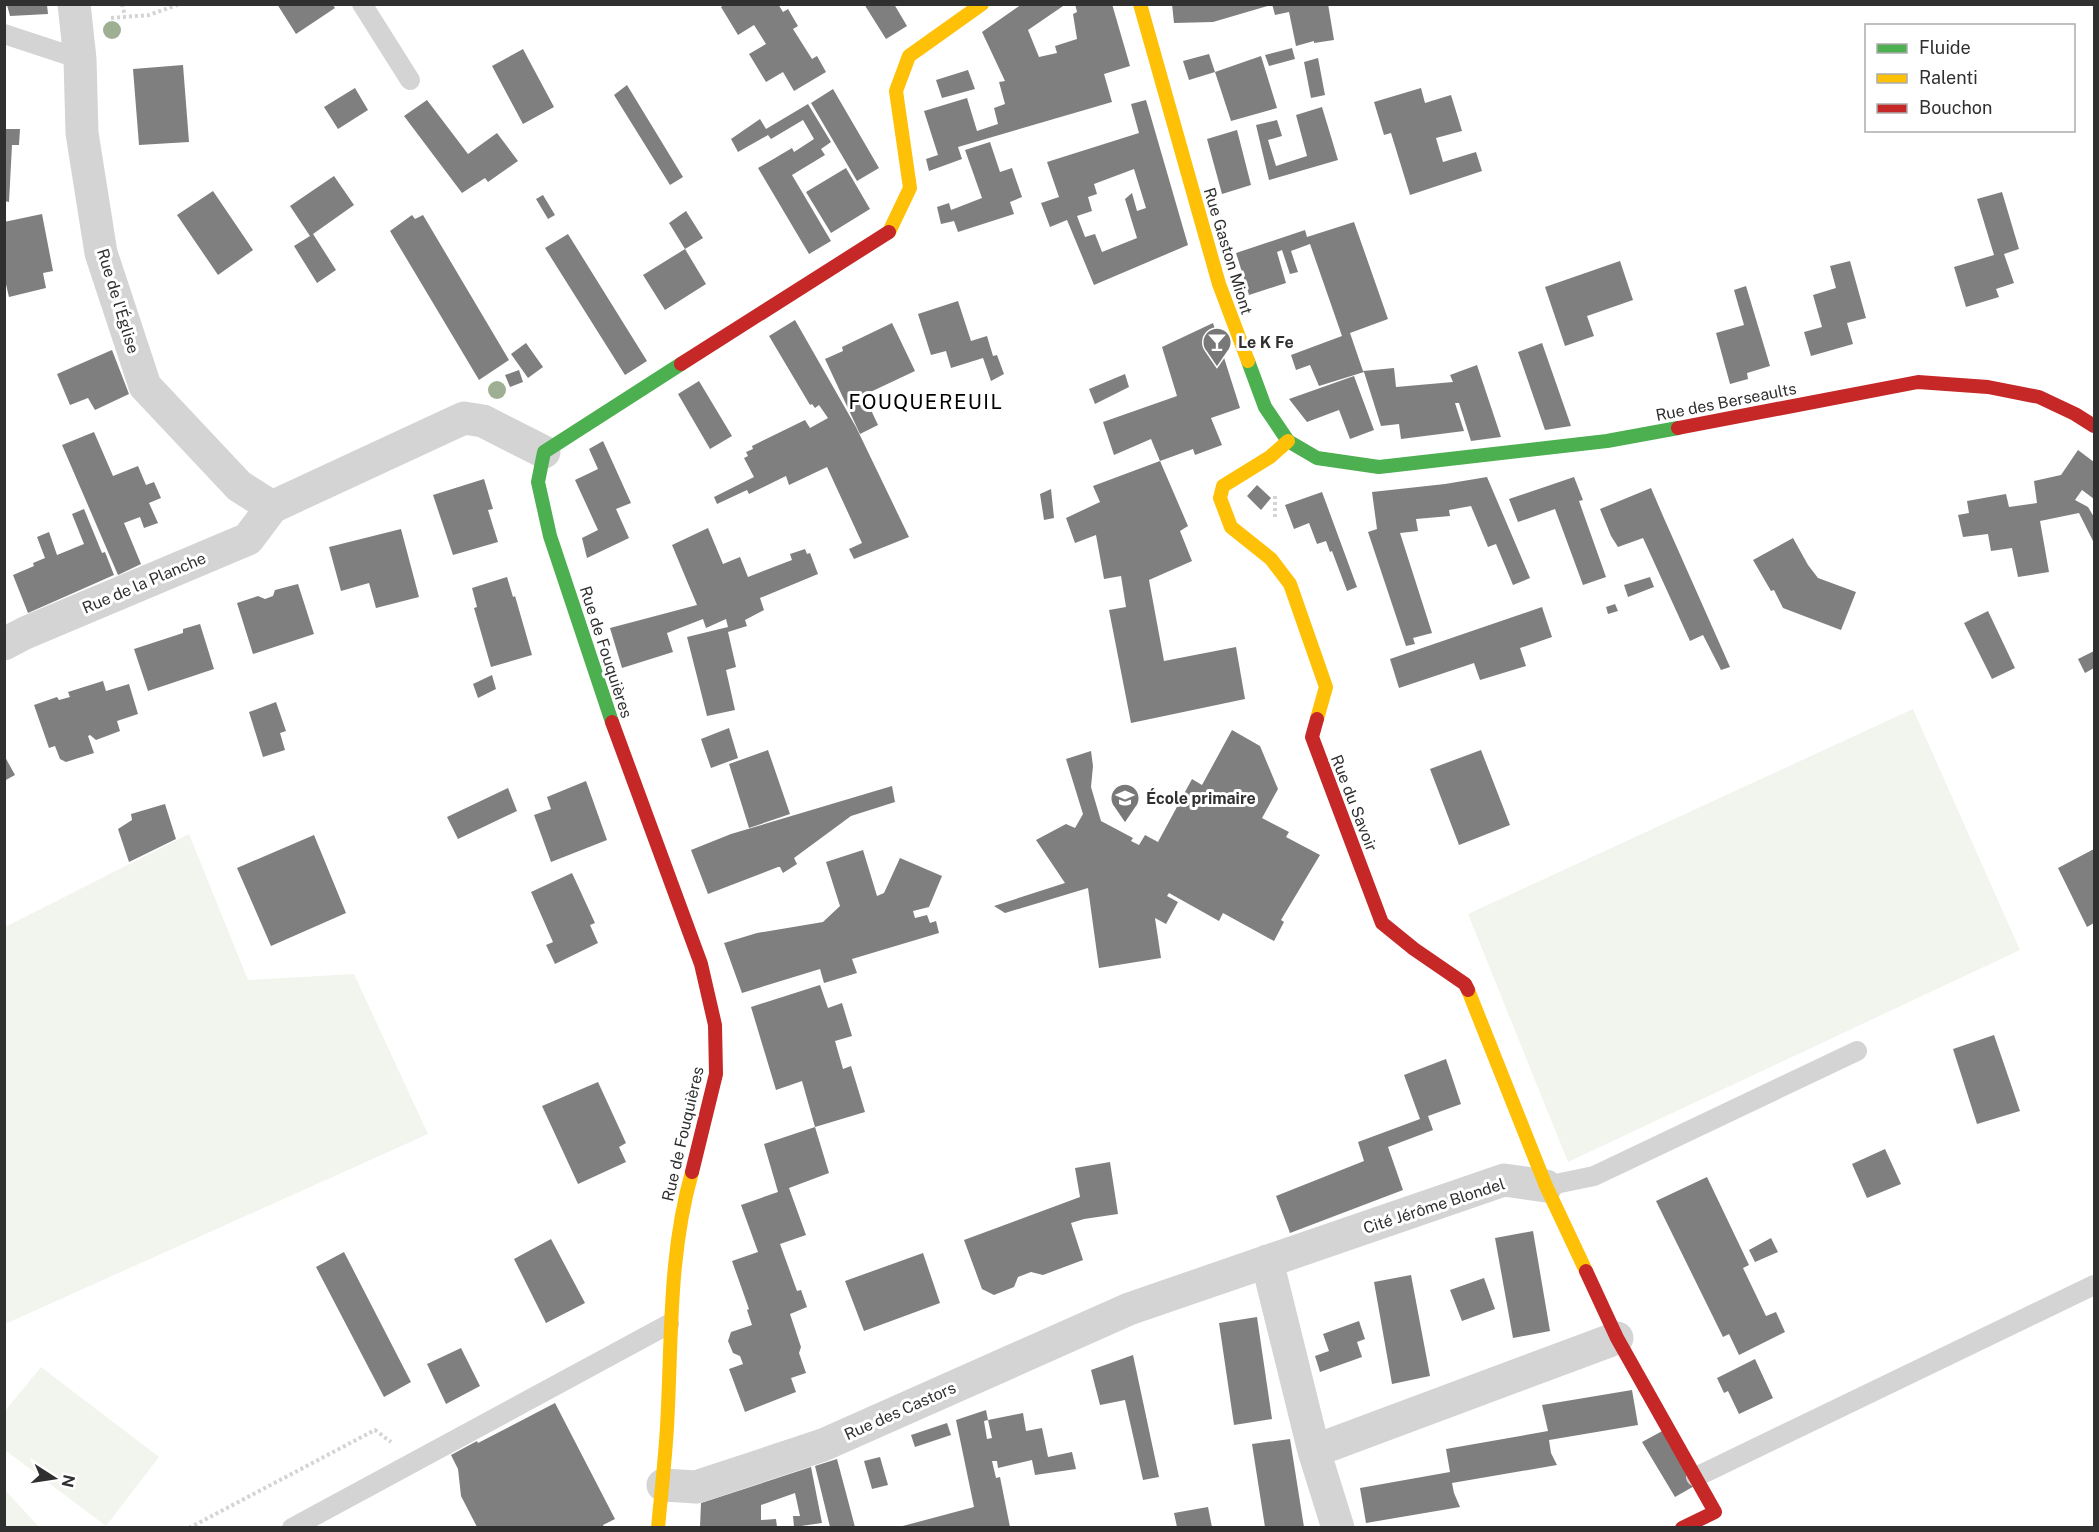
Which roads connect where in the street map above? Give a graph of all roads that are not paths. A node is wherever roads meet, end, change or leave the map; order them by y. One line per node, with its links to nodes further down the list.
1 (362, 4): 7 (lane)
2 (982, 4): 10 (street)
3 (1140, 4): 9 (street, Rue Gaston Miont)
4 (75, 14): 6 (street, Rue de l'Église)
5 (4, 34): 6 (lane)
6 (80, 59): 12 (street, Rue de l'Église)
7 (410, 80)
8 (2094, 426): 11 (street, Rue des Berseaults)
9 (1288, 441): 11 (street, Rue Gaston Miont); 15 (street, Rue du Savoir)
10 (544, 452): 12 (street); 19 (street, Rue de Fouquières)
11 (1379, 467)
12 (272, 507): 13 (street, Rue de la Planche)
13 (4, 644)
14 (1857, 1051): 15 (lane)
15 (1546, 1185): 16 (street, Cité Jérôme Blondel); 20 (street)
16 (1266, 1261): 18 (street, Cité Jérôme Blondel); 21 (street)
17 (2094, 1285): 22 (lane)
18 (1129, 1310): 23 (street, Rue des Castors)
19 (669, 1324): 23 (street, Rue de Fouquières); 24 (lane)
20 (1617, 1338): 21 (street); 22 (street)
21 (1314, 1452): 26 (street)
22 (1696, 1477): 27 (street)
23 (663, 1485): 25 (street, Rue de Fouquières)
24 (291, 1527)
25 (658, 1527)
26 (1338, 1527)
27 (1682, 1527)

